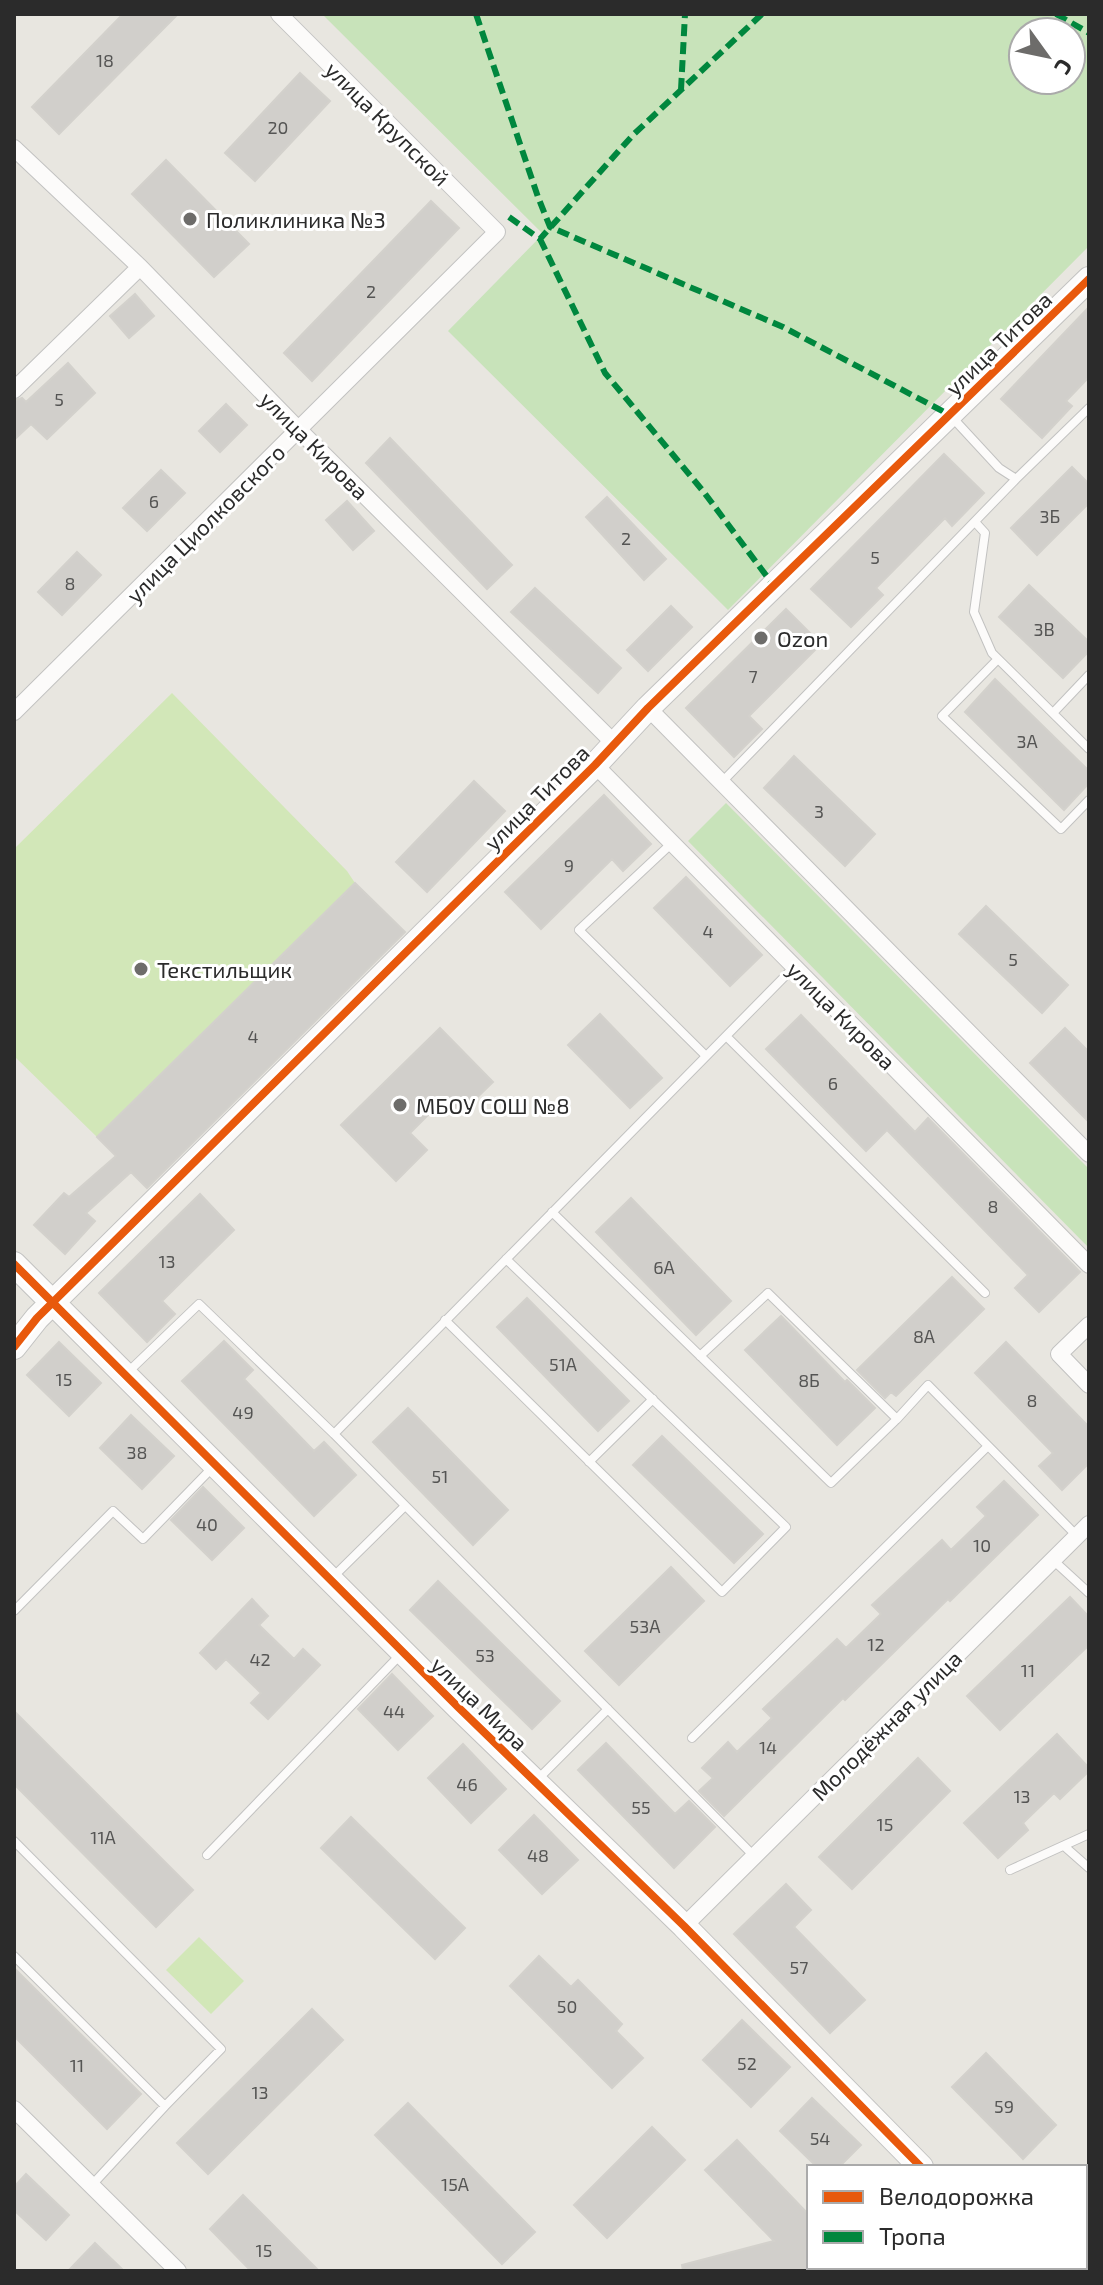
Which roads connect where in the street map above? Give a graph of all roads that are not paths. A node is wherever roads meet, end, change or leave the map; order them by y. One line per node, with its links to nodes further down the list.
1 (279, 14): 3 (street, улица Крупской)
2 (14, 148): 4 (street, улица Кирова)
3 (497, 232): 9 (street, улица Циолковского)
4 (140, 267): 6 (street); 9 (street, улица Кирова)
5 (1089, 279): 8 (street, улица Титова)
6 (14, 390)
7 (1089, 408): 10 (lane)
8 (950, 415): 10 (lane); 14 (street, улица Титова)
9 (299, 430): 15 (street, улица Циолковского); 17 (street, улица Кирова)
10 (1016, 479): 11 (lane)
11 (975, 522): 12 (lane); 20 (lane)
12 (998, 659): 16 (lane); 21 (lane)
13 (1089, 675): 16 (lane)
14 (648, 708): 17 (street, улица Титова); 20 (street)
15 (14, 712)
16 (1053, 713): 18 (lane)
17 (614, 743): 19 (street, улица Титова)
18 (1088, 744)
19 (595, 765): 22 (street, улица Кирова); 32 (street, улица Титова)
20 (722, 782): 26 (street)
21 (1089, 800)
22 (672, 843): 23 (street, улица Кирова); 25 (lane)
23 (794, 967): 24 (lane); 30 (street, улица Кирова)
24 (726, 1036): 25 (lane); 31 (lane)
25 (706, 1056): 27 (lane)
26 (1089, 1154)
27 (552, 1212): 28 (lane); 36 (lane)
28 (506, 1259): 33 (lane); 39 (lane)
29 (14, 1264): 32 (street, улица Мира)
30 (1089, 1265)
31 (985, 1293)
32 (52, 1303): 35 (street, улица Титова); 37 (street, улица Мира)
33 (445, 1320): 41 (lane); 43 (lane)
34 (1089, 1325): 38 (street)
35 (14, 1347)
36 (700, 1356): 40 (lane); 40 (lane)
37 (124, 1376): 41 (lane); 44 (street, улица Мира)
38 (1089, 1385)
39 (653, 1399): 43 (lane); 43 (lane)
40 (897, 1419): 42 (lane)
41 (334, 1434): 45 (lane)
42 (988, 1446): 46 (lane); 53 (lane)
43 (589, 1462)
44 (215, 1465): 48 (street, улица Мира); 50 (lane)
45 (405, 1506): 48 (lane); 52 (lane)
46 (1083, 1530): 47 (street, Молодёжная улица)
47 (1053, 1560): 49 (lane); 59 (street, Молодёжная улица)
48 (330, 1580): 51 (street, улица Мира)
49 (1089, 1593)
50 (14, 1611)
51 (403, 1652): 54 (street, улица Мира); 58 (lane)
52 (608, 1709): 54 (lane); 59 (lane)
53 (692, 1738)
54 (535, 1782): 62 (street, улица Мира)
55 (1089, 1834): 57 (lane)
56 (14, 1841): 64 (lane)
57 (1064, 1846): 60 (lane); 61 (lane)
58 (207, 1855)
59 (754, 1856): 62 (street, Молодёжная улица)
60 (1089, 1868)
61 (1010, 1870)
62 (684, 1926): 66 (street, улица Мира)
63 (14, 1956): 64 (lane)
64 (165, 2106): 67 (lane)
65 (14, 2109): 67 (street)
66 (919, 2165)
67 (90, 2186): 68 (street)
68 (178, 2271)

